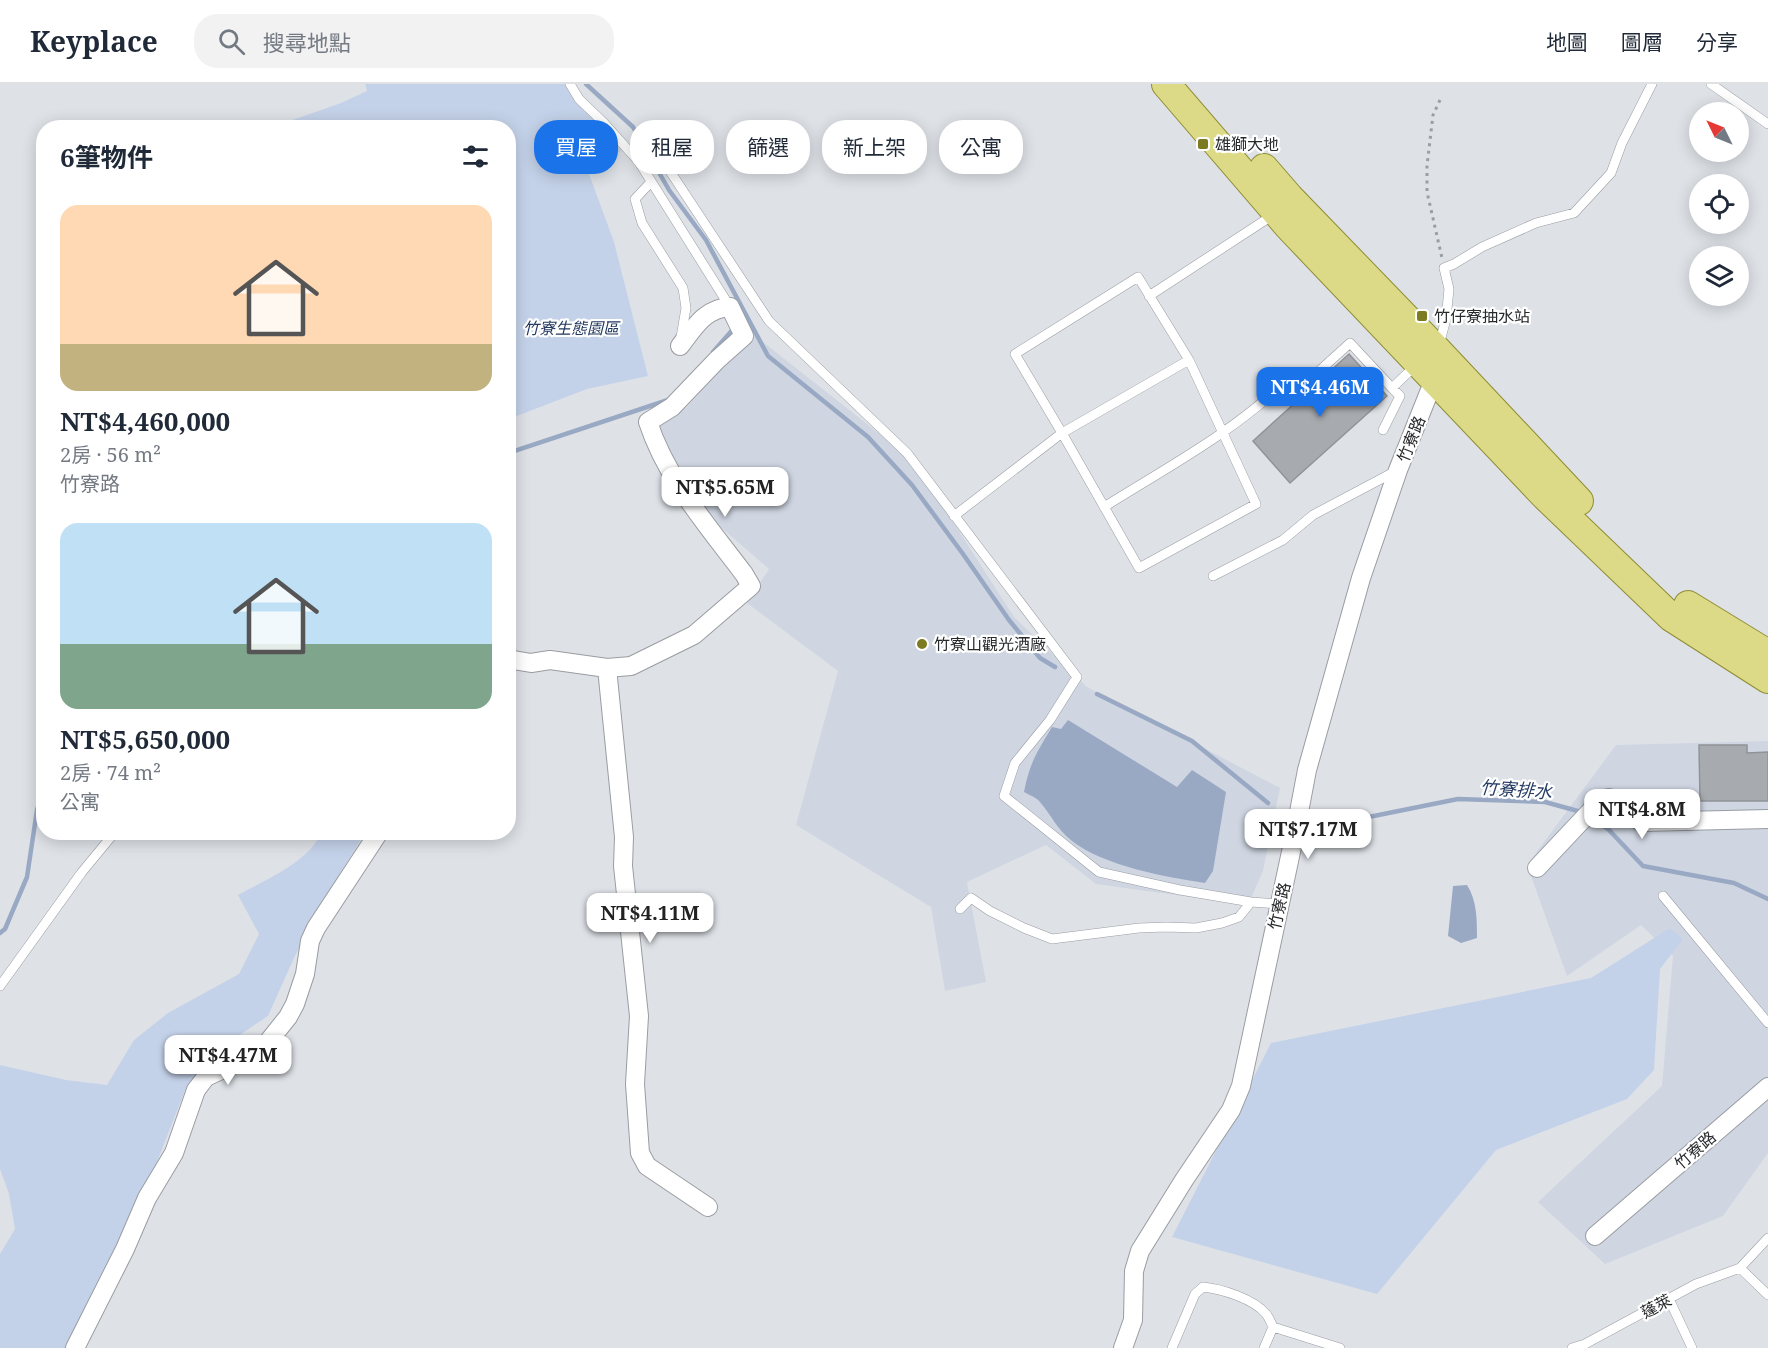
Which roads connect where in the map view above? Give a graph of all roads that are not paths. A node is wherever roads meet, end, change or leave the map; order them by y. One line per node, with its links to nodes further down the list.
1 (570, 84): 8 (lane)
2 (1166, 84): 9 (main road)
3 (1190, 84): 9 (main road)
4 (1652, 84): 14 (lane)
5 (1711, 84): 6 (lane)
6 (1768, 124)
7 (672, 174): 23 (lane)
8 (651, 182): 11 (lane); 12 (lane)
9 (1283, 205): 10 (lane); 14 (main road)
10 (1149, 296): 13 (lane); 20 (lane)
11 (730, 307): 12 (street); 27 (street)
12 (680, 346)
13 (1189, 360): 19 (lane); 20 (lane)
14 (1430, 365): 16 (lane); 21 (street, 竹寮路); 25 (main road); 28 (main road)
15 (1287, 380): 19 (lane)
16 (1392, 388): 17 (lane); 18 (lane)
17 (1297, 391)
18 (1383, 430)
19 (1223, 432): 22 (lane); 22 (lane)
20 (1062, 433): 22 (lane); 23 (lane)
21 (1398, 470): 24 (lane); 35 (street, 竹寮路)
22 (1104, 507)
23 (954, 516): 34 (lane)
24 (1213, 576)
25 (1768, 654)
26 (516, 660): 27 (street)
27 (607, 668): 40 (street)
28 (1768, 679)
29 (1768, 819): 32 (street)
30 (108, 840): 37 (lane)
31 (374, 840): 47 (street)
32 (1537, 868)
33 (1663, 896): 38 (lane)
34 (1251, 902): 35 (lane); 36 (lane)
35 (1279, 904): 48 (street, 竹寮路)
36 (960, 909)
37 (0, 986)
38 (1768, 1023)
39 (1768, 1088): 41 (street, 竹寮路)
40 (708, 1207)
41 (1595, 1236)
42 (1768, 1238): 43 (lane, 蓬萊)
43 (1740, 1268): 44 (lane); 45 (lane, 蓬萊)
44 (1768, 1295)
45 (1669, 1299): 52 (lane, 蓬萊); 53 (lane)
46 (1274, 1327): 49 (lane); 50 (lane); 51 (lane)
47 (75, 1348)
48 (1124, 1348)
49 (1172, 1348)
50 (1264, 1348)
51 (1340, 1348)
52 (1572, 1348)
53 (1692, 1348)

